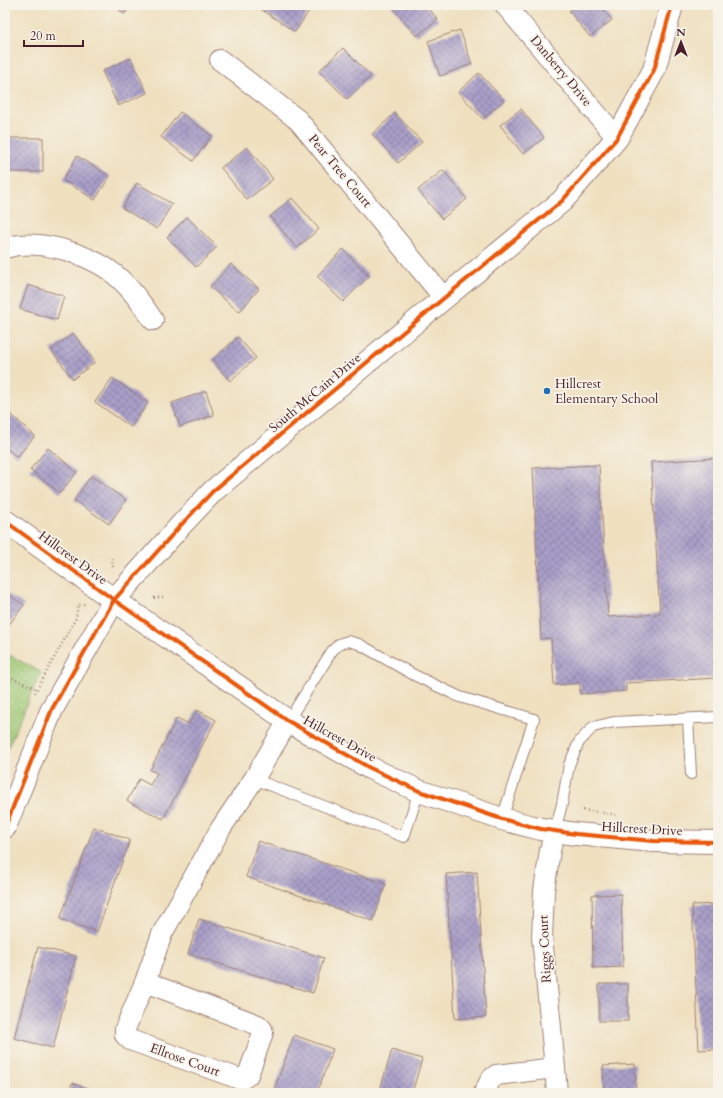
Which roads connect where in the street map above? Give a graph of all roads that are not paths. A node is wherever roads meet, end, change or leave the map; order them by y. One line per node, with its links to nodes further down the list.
1 (505, 5): 4 (street, Danberry Drive)
2 (672, 5): 4 (street, South McCain Drive)
3 (220, 60): 6 (street, Pear Tree Court)
4 (617, 138): 6 (street, South McCain Drive)
5 (5, 248): 7 (street)
6 (444, 298): 9 (street, South McCain Drive)
7 (153, 320)
8 (5, 521): 9 (street, Hillcrest Drive)
9 (114, 600): 12 (street, Hillcrest Drive); 17 (street, South McCain Drive)
10 (718, 717): 11 (lane)
11 (688, 719): 13 (lane); 18 (lane)
12 (288, 721): 14 (street, Ellrose Court); 15 (street, Hillcrest Drive); 16 (lane)
13 (691, 774)
14 (254, 779): 15 (lane); 20 (street, Ellrose Court)
15 (419, 791): 16 (street, Hillcrest Drive)
16 (502, 819): 18 (street, Hillcrest Drive)
17 (5, 827)
18 (555, 831): 19 (street, Hillcrest Drive); 21 (street, Riggs Court)
19 (718, 842)
20 (145, 982): 20 (street, Ellrose Court)
21 (555, 1068): 22 (street); 23 (street, Riggs Court)
22 (484, 1093)
23 (557, 1093)

